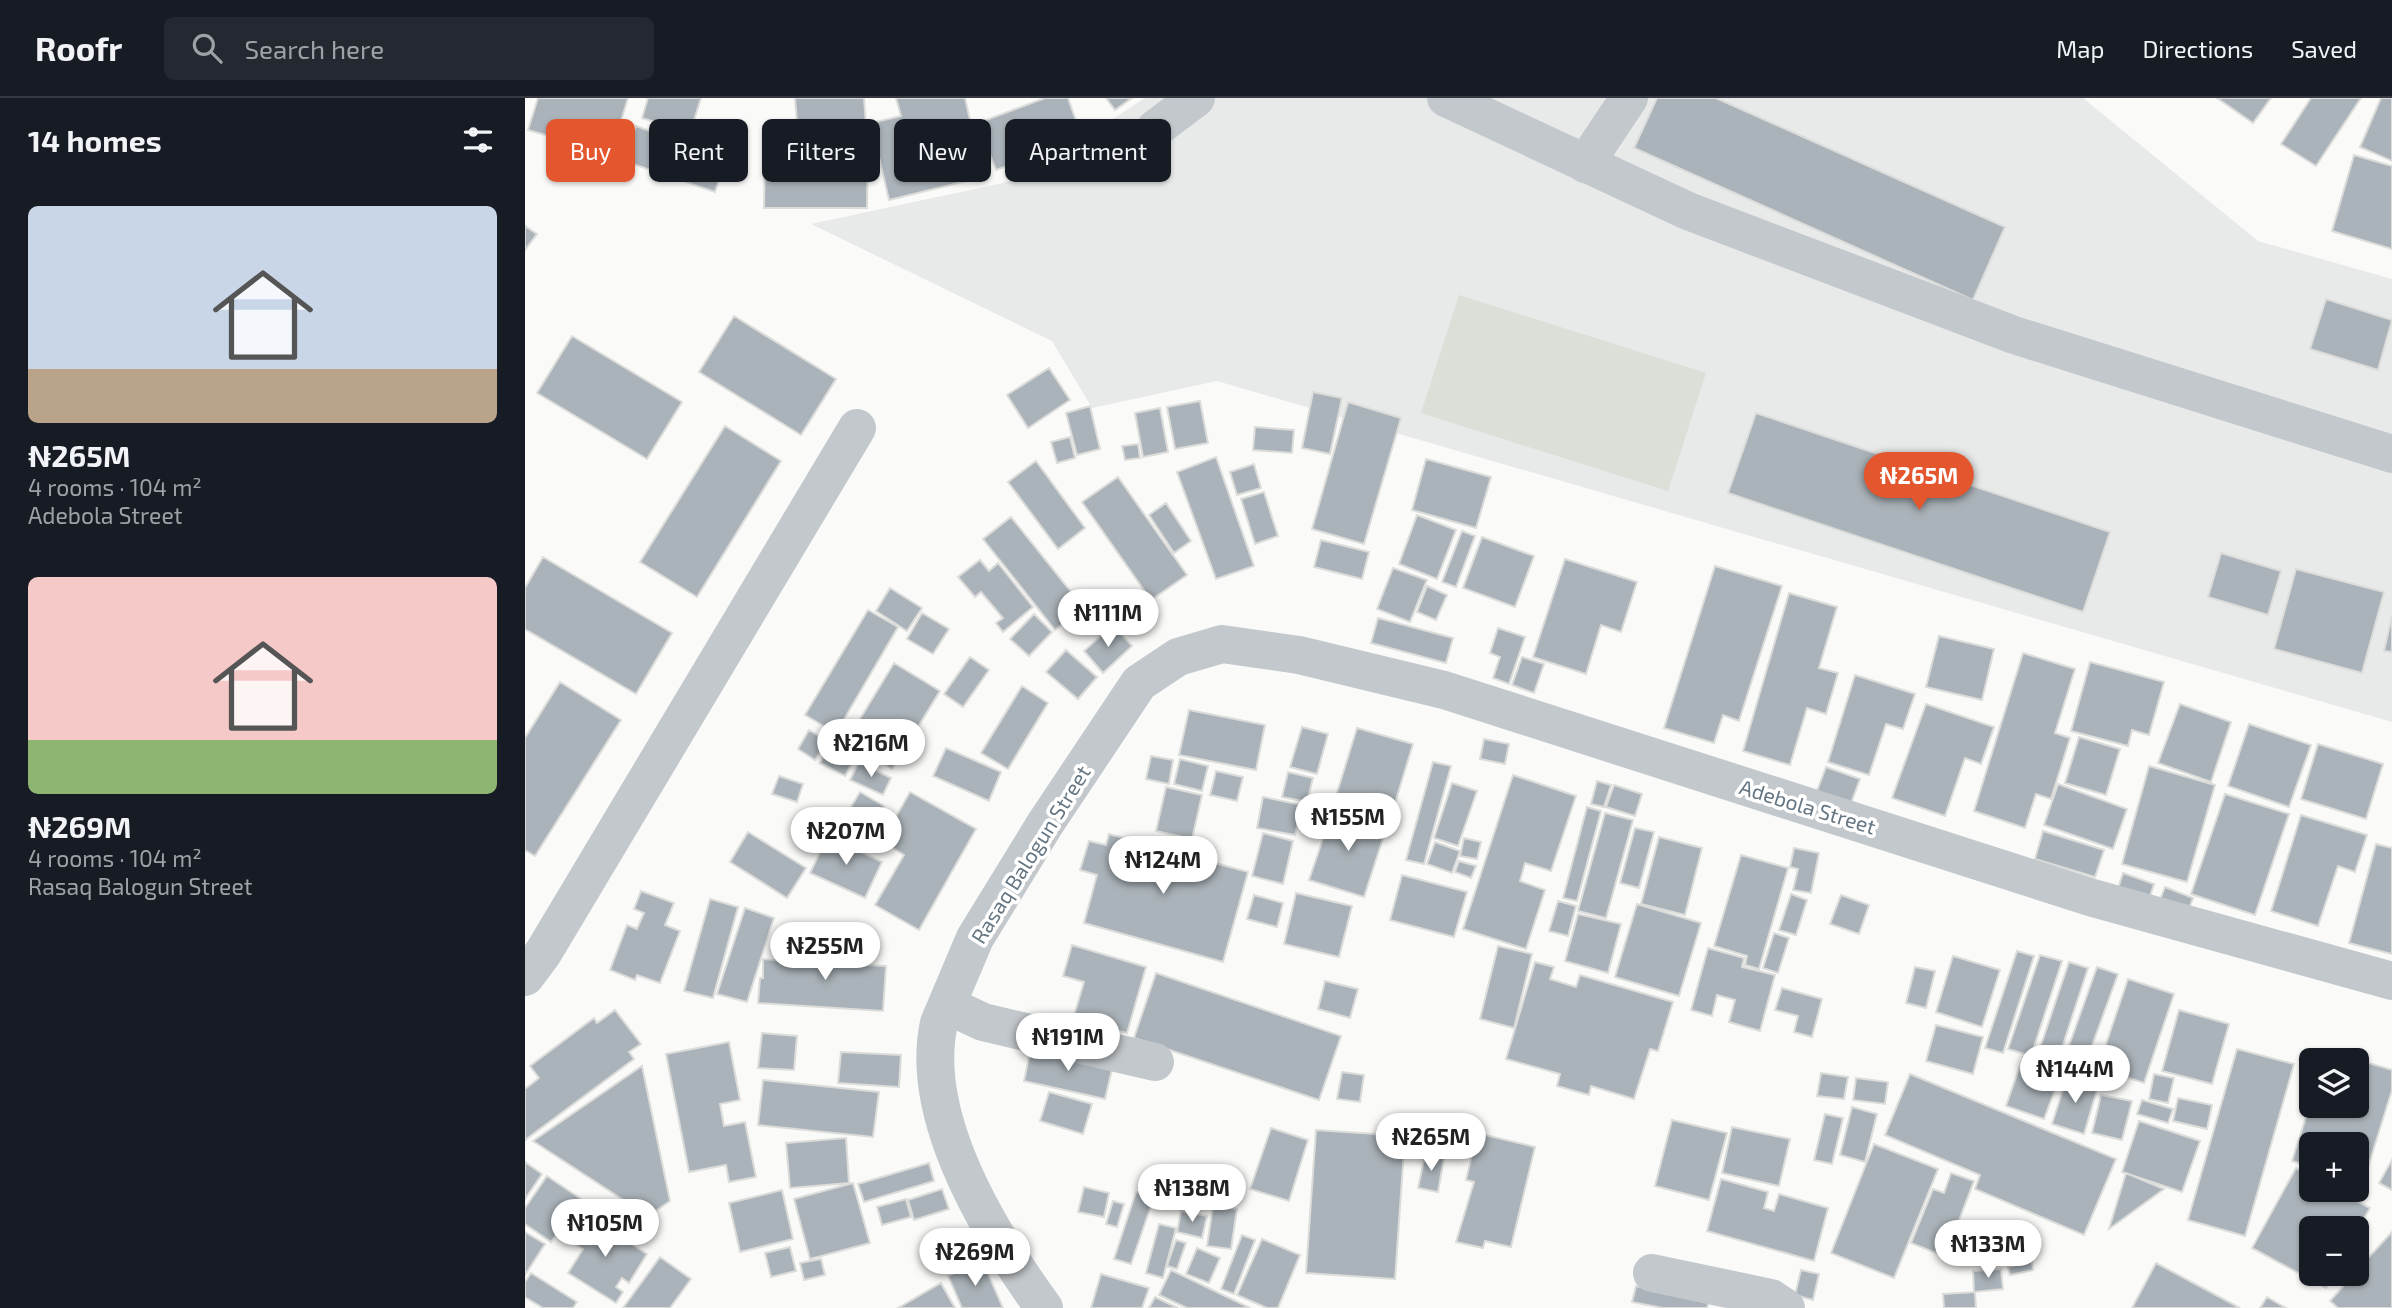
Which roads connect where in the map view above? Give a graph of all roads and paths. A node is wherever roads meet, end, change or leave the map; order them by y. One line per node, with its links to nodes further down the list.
1 (1196, 98): 4 (street)
2 (1446, 98): 5 (street)
3 (1629, 98): 5 (street)
4 (1168, 119)
5 (1584, 163): 7 (street)
6 (857, 428): 9 (street)
7 (2392, 454)
8 (1221, 644): 10 (street, Adebola Street); 11 (street, Rasaq Balogun Street)
9 (525, 977)
10 (2392, 981)
11 (947, 1005): 12 (street); 14 (street, Rasaq Balogun Street)
12 (1155, 1062)
13 (1652, 1273): 15 (street)
14 (1044, 1308)
15 (1786, 1308)

